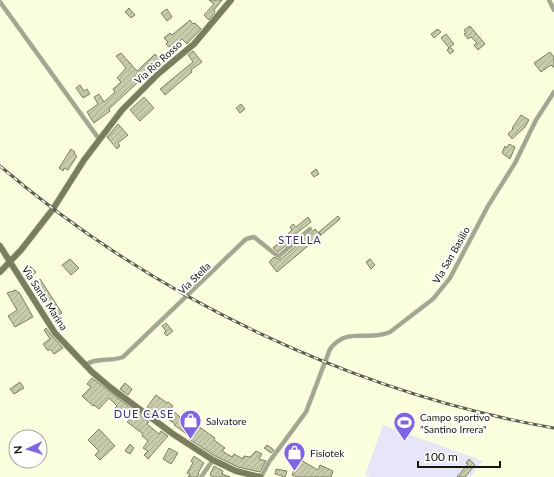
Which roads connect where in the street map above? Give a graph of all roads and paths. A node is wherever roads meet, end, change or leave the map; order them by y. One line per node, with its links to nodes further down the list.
1 (231, 0): 6 (street, Via Rio Rosso)
2 (549, 0): 4 (street)
3 (0, 2): 6 (street)
4 (554, 10)
5 (554, 92): 14 (street, Via San Basilio)
6 (99, 138): 9 (street, Via Rio Rosso)
7 (310, 228): 11 (street, Via Stella)
8 (0, 246): 9 (street, Via Santa Marina)
9 (10, 262): 10 (street, Via Rio Rosso); 11 (street, Via Santa Marina)
10 (0, 272)
11 (85, 365): 12 (street, Via Santa Marina)
12 (213, 460): 13 (street); 14 (street, Via Santa Marina)
13 (201, 477)
14 (261, 477)

